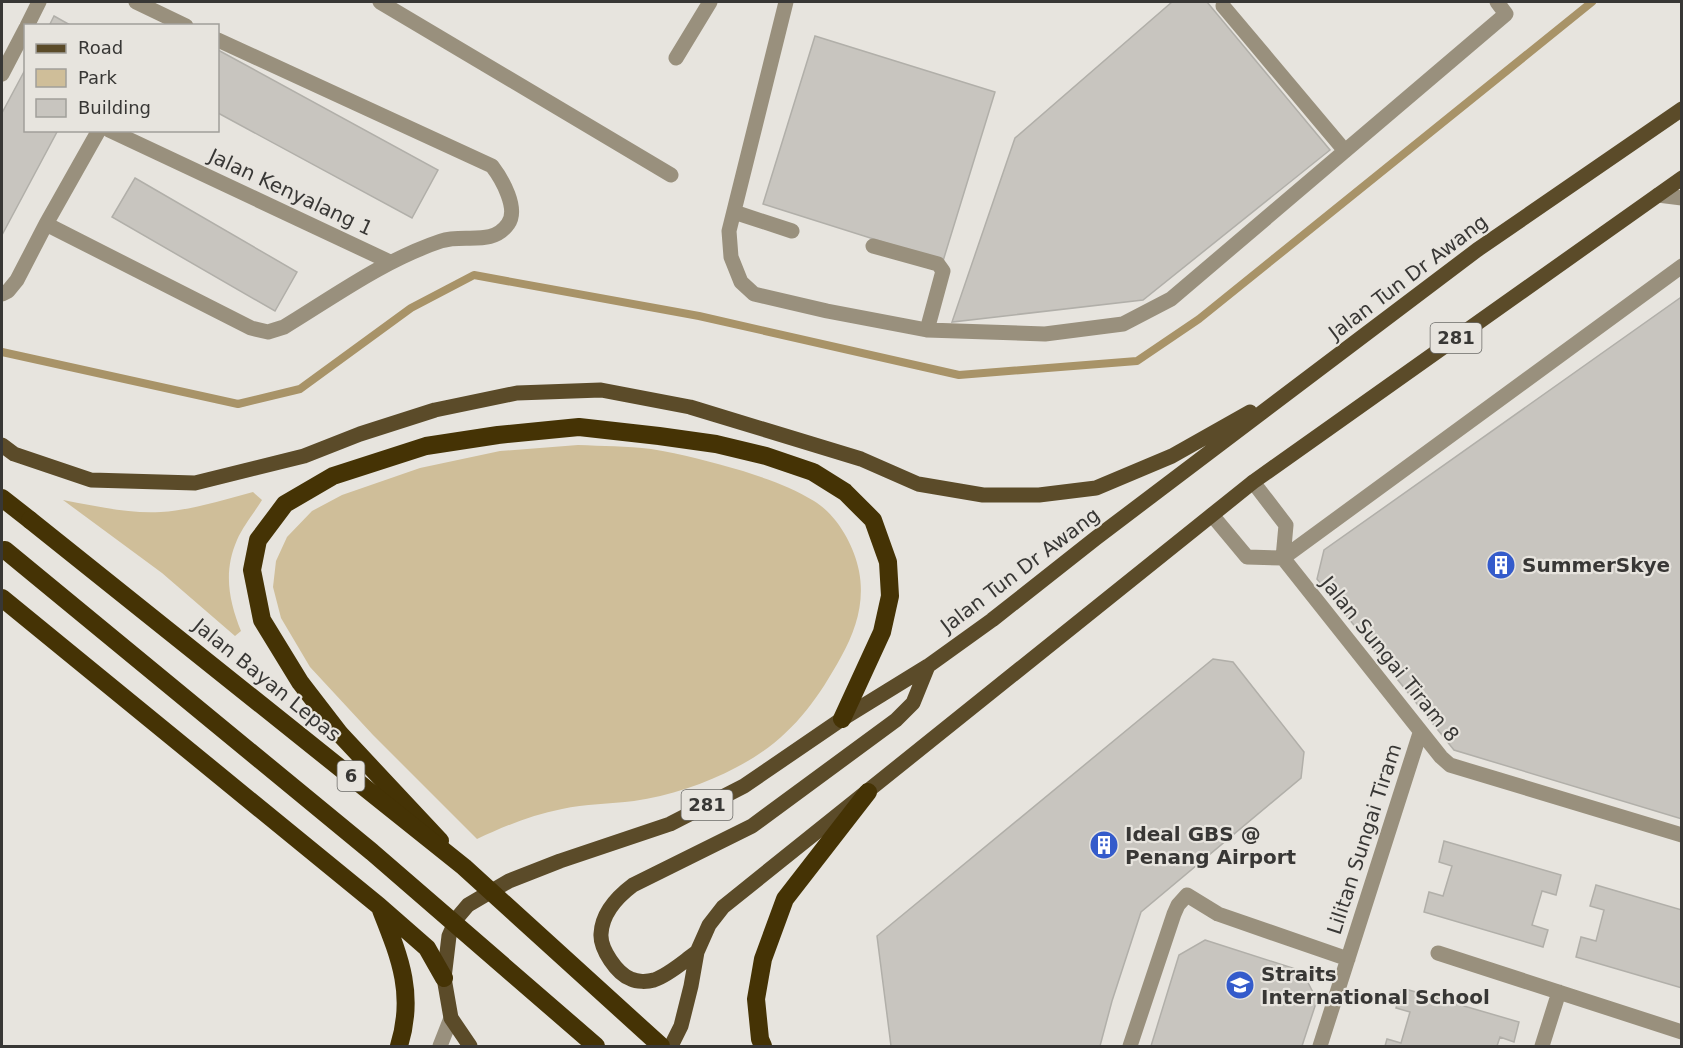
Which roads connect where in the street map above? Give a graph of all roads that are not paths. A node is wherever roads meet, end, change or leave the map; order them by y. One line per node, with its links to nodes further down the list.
1 (39, 2): 9 (street)
2 (136, 2): 8 (street)
3 (380, 2): 18 (street)
4 (710, 2): 12 (street)
5 (786, 2): 22 (street)
6 (1497, 2): 17 (street)
7 (1223, 6): 17 (street)
8 (162, 21)
9 (28, 24)
10 (24, 31): 13 (street)
11 (219, 40): 26 (street)
12 (676, 58)
13 (2, 74)
14 (1682, 109): 30 (main road, Jalan Tun Dr Awang / 281)
15 (98, 132): 23 (street)
16 (113, 132): 26 (street, Jalan Kenyalang 1)
17 (1345, 151): 29 (street)
18 (671, 175)
19 (1682, 178): 20 (main road, 281)
20 (1658, 195): 21 (street); 32 (main road, 281)
21 (1682, 198)
22 (734, 212): 24 (street); 29 (street)
23 (46, 224): 26 (street); 28 (street)
24 (792, 231)
25 (873, 246): 29 (street)
26 (390, 262)
27 (1682, 266): 36 (street)
28 (2, 294)
29 (927, 330)
30 (1297, 386): 31 (main road); 38 (main road, Jalan Tun Dr Awang / 281)
31 (2, 445)
32 (1253, 482): 34 (main road, 281); 36 (street)
33 (2, 498): 43 (highway, Jalan Bayan Lepas / 6, bridge)
34 (1212, 515): 36 (street); 41 (main road, 281)
35 (3, 548): 55 (highway, 6, bridge)
36 (1283, 558): 40 (street, Jalan Sungai Tiram 8)
37 (2, 598): 44 (highway)
38 (928, 666): 39 (main road, Jalan Tun Dr Awang / 281); 45 (main road)
39 (842, 719): 43 (highway, bridge); 48 (main road, Jalan Tun Dr Awang / 281)
40 (1420, 733): 42 (street, Jalan Sungai Tiram 8); 47 (street, Lilitan Sungai Tiram)
41 (868, 792): 45 (main road, 281); 58 (highway)
42 (1682, 835)
43 (464, 867): 56 (highway, Jalan Bayan Lepas / 6, bridge)
44 (379, 906): 48 (highway); 52 (highway)
45 (697, 952): 57 (main road, 281)
46 (1438, 953): 49 (street)
47 (1348, 959): 59 (street, Lilitan Sungai Tiram); 60 (street, Lilitan Sungai Tiram)
48 (444, 978): 50 (main road, Jalan Tun Dr Awang / 281)
49 (1559, 992): 51 (street); 61 (street)
50 (452, 1018): 53 (street); 54 (main road, Jalan Tun Dr Awang / 281)
51 (1682, 1032)
52 (399, 1047)
53 (440, 1047)
54 (470, 1047)
55 (596, 1047)
56 (661, 1047)
57 (671, 1047)
58 (763, 1047)
59 (1130, 1047)
60 (1320, 1047)
61 (1542, 1047)

